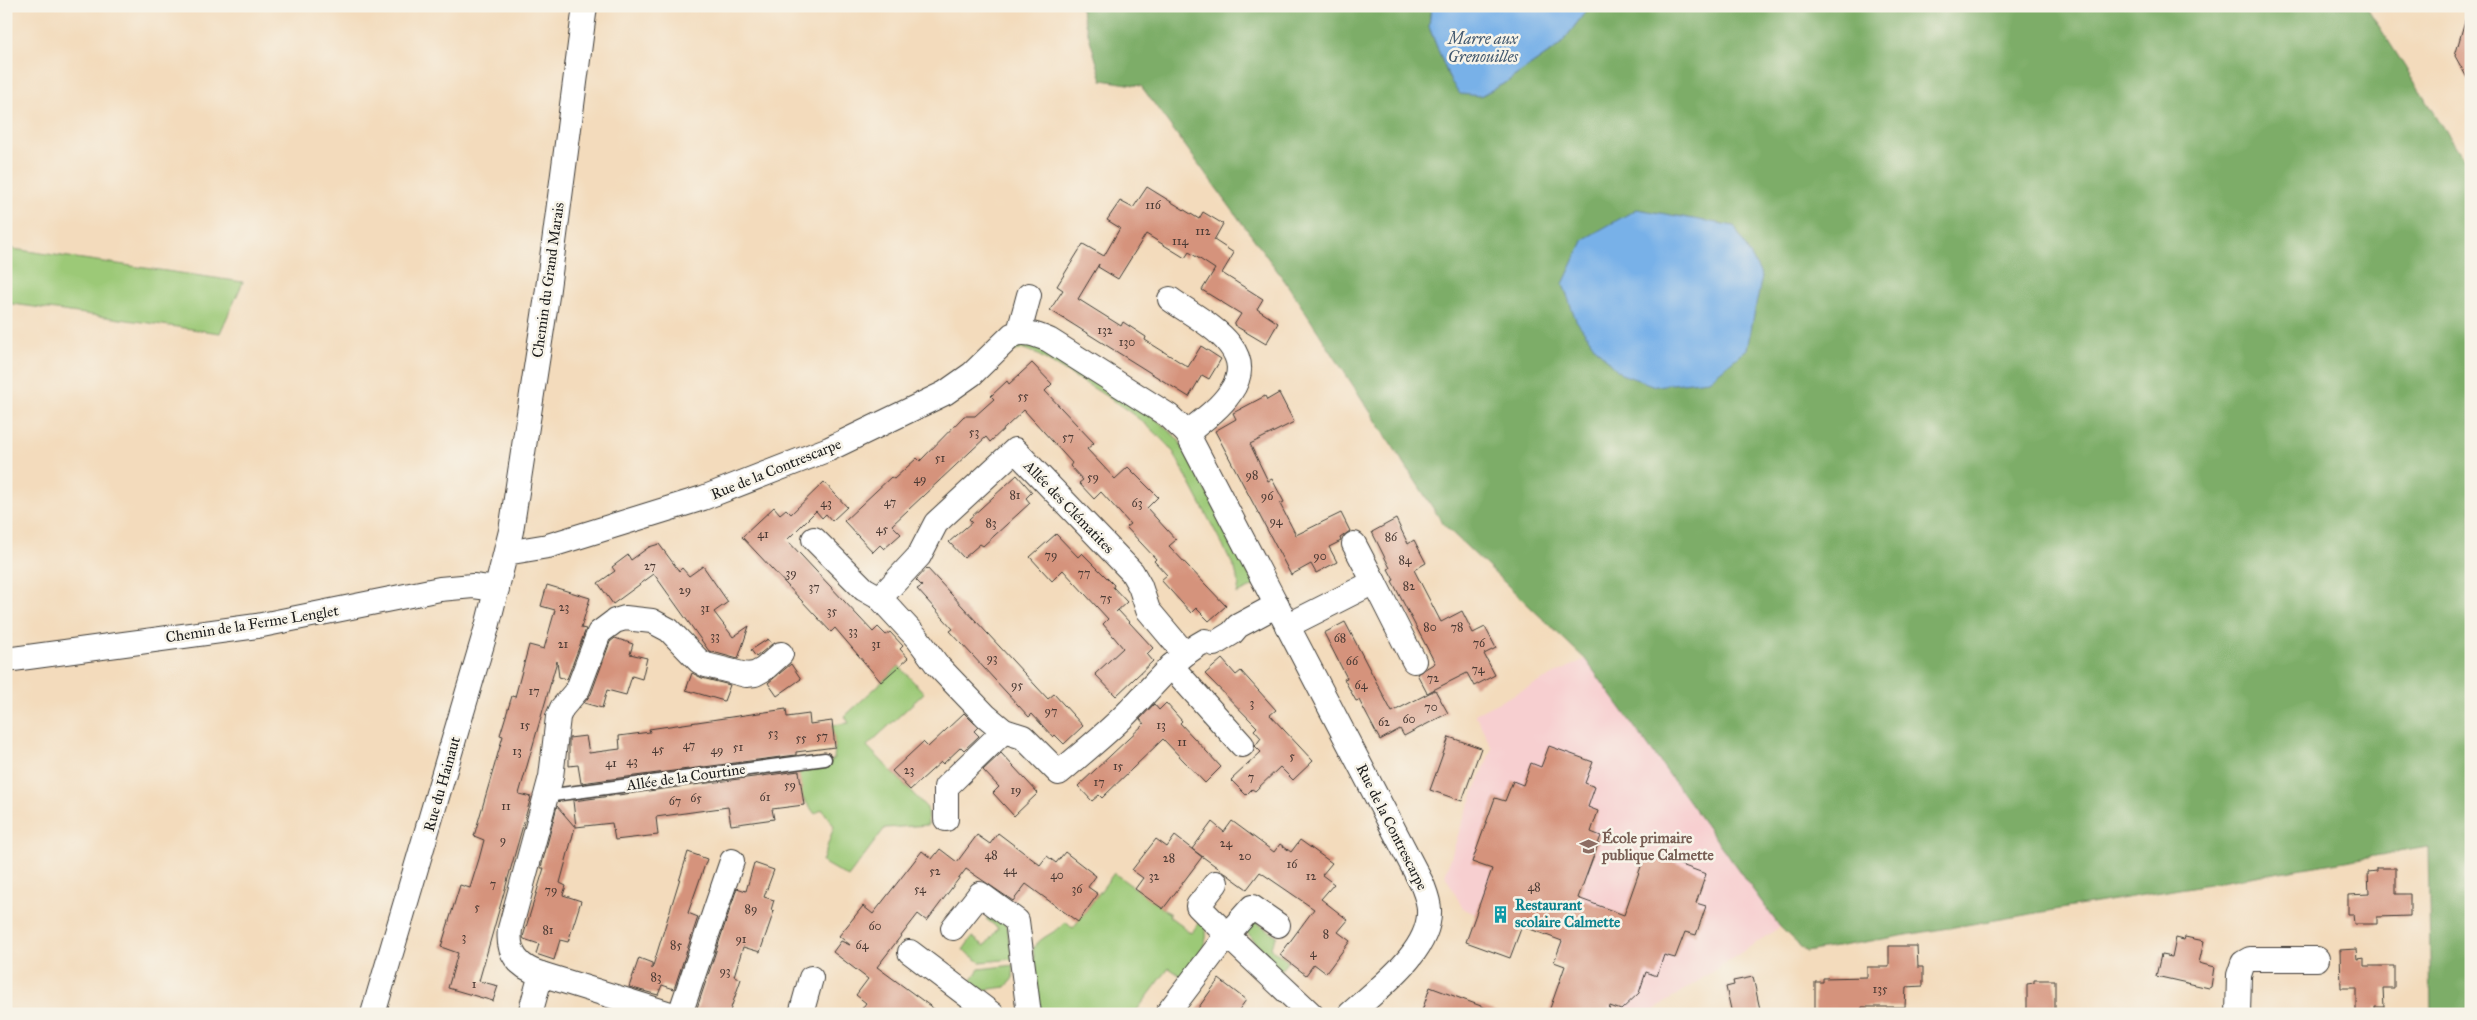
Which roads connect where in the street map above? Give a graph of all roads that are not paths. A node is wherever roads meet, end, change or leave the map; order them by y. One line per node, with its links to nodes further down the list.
1 (585, 6): 8 (street, Chemin du Grand Marais)
2 (1029, 295): 4 (street)
3 (1170, 299): 5 (street)
4 (1019, 332): 5 (street, Rue de la Contrescarpe); 8 (street, Rue de la Contrescarpe)
5 (1187, 433): 12 (street, Rue de la Contrescarpe)
6 (814, 539): 11 (street)
7 (1354, 544): 9 (street)
8 (506, 553): 10 (street, Rue du Hainaut)
9 (1374, 582): 13 (street); 17 (street)
10 (497, 589): 15 (street, Chemin de la Ferme Lenglet); 32 (street, Rue du Hainaut)
11 (880, 598): 16 (street, Allée des Clématites); 18 (street)
12 (1277, 604): 13 (street, Rue de la Contrescarpe); 16 (street)
13 (1288, 626): 41 (street, Rue de la Contrescarpe)
14 (781, 654): 21 (street)
15 (6, 660)
16 (1178, 660): 18 (street); 19 (street, Allée des Clématites)
17 (1414, 661)
18 (1004, 731): 22 (street)
19 (1242, 745)
20 (825, 758): 21 (lane, Allée de la Courtine)
21 (546, 796): 30 (street)
22 (946, 819)
23 (732, 861): 35 (street)
24 (1216, 883): 27 (street)
25 (1278, 925): 27 (street)
26 (954, 928): 38 (street)
27 (1226, 935): 39 (street); 40 (street)
28 (910, 952): 37 (street)
29 (2317, 959): 42 (street)
30 (541, 974): 33 (street); 34 (street)
31 (811, 978): 36 (street)
32 (373, 1014)
33 (530, 1014)
34 (670, 1014)
35 (680, 1014)
36 (800, 1014)
37 (992, 1014)
38 (1028, 1014)
39 (1167, 1014)
40 (1310, 1014)
41 (1350, 1014)
42 (2238, 1014)

